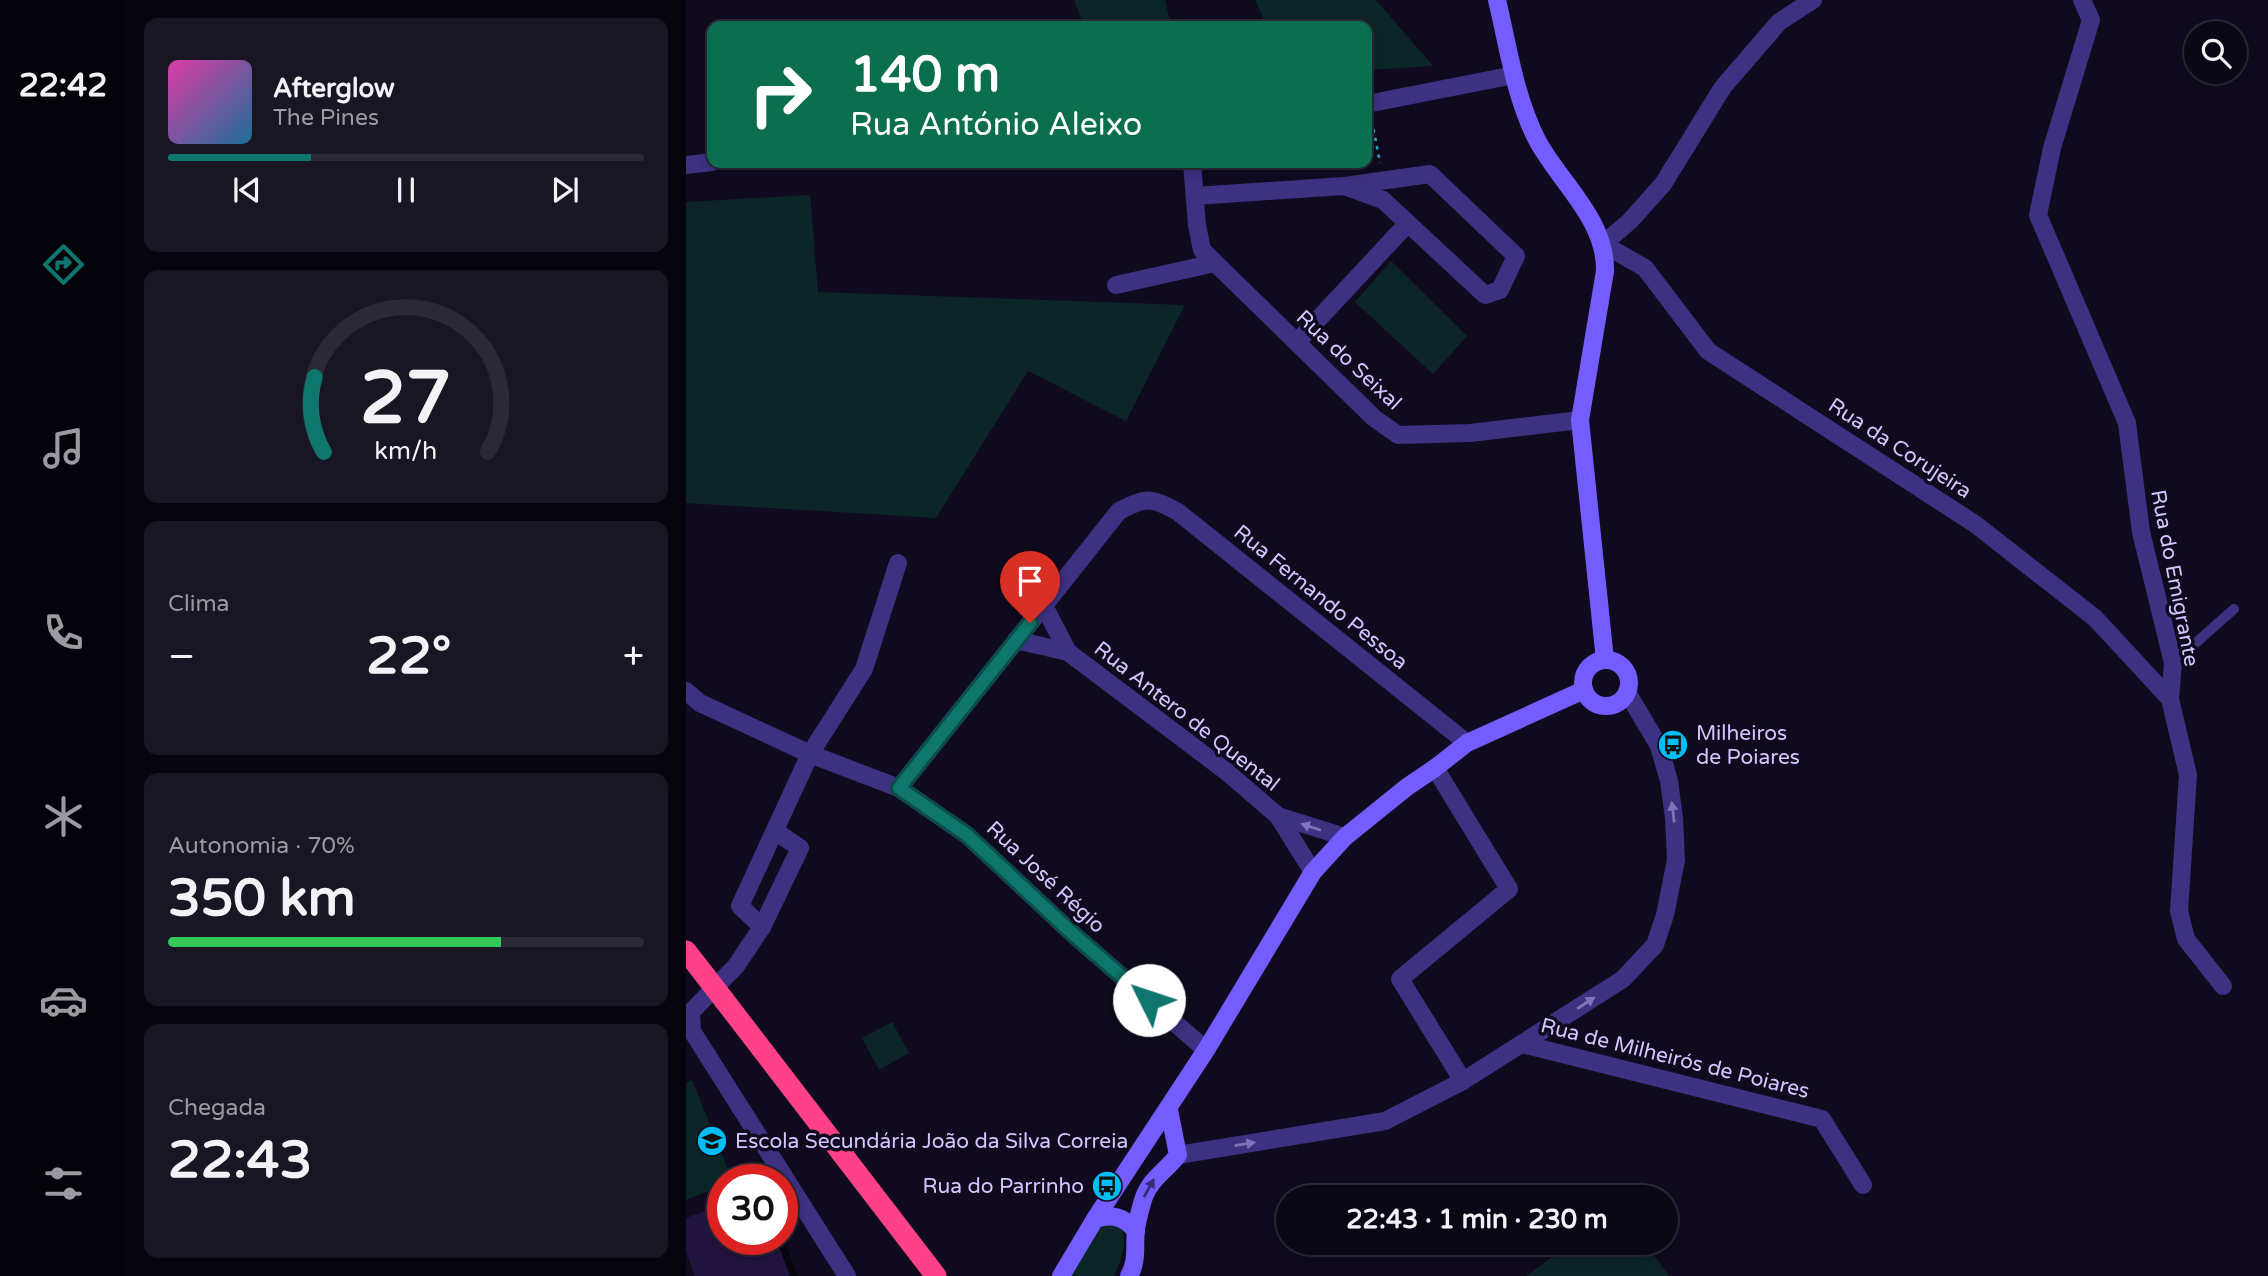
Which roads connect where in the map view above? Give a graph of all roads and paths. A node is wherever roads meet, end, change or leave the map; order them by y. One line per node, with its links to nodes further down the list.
1 (1497, 0): 4 (street)
2 (1813, 0): 14 (street)
3 (2082, 0): 25 (street, Rua do Emigrante)
4 (1514, 75): 5 (street); 14 (street)
5 (1372, 103)
6 (1372, 124): 10 (path)
7 (707, 163): 8 (street)
8 (686, 165)
9 (1192, 168): 12 (street, Rua do Seixal)
10 (1383, 180): 11 (street); 13 (street)
11 (1344, 186): 12 (street); 13 (street)
12 (1195, 196): 15 (street, Rua do Seixal)
13 (1408, 223): 17 (street)
14 (1603, 244): 18 (street); 29 (street, Rua da Corujeira)
15 (1214, 263): 16 (street); 17 (street, Rua do Seixal)
16 (1116, 285)
17 (1297, 342): 18 (street, Rua do Seixal)
18 (1580, 420): 24 (street)
19 (898, 563): 31 (street)
20 (1044, 606): 22 (street); 23 (street, Rua Antero de Quental); 30 (street, Rua Fernando Pessoa)
21 (2234, 609): 25 (lane)
22 (1016, 640): 23 (street, Rua Antero de Quental); 33 (street)
23 (1068, 652): 34 (street, Rua Antero de Quental)
24 (1605, 660): 26 (street); 28 (street)
25 (2173, 663): 29 (street, Rua do Emigrante)
26 (1584, 690): 28 (street); 30 (street)
27 (686, 691): 31 (street, Rua José Régio)
28 (1627, 692): 43 (street, Rua de Milheirós de Poiares, one-way to 28)
29 (2170, 699): 41 (street, Rua do Emigrante)
30 (1467, 743): 32 (street)
31 (810, 754): 33 (street, Rua José Régio); 35 (street)
32 (1435, 768): 36 (street); 45 (street)
33 (899, 788): 44 (street, Rua José Régio)
34 (1278, 816): 36 (street, Rua Antero de Quental, one-way to 34); 37 (street, Rua Antero de Quental)
35 (775, 831): 38 (street); 38 (street)
36 (1345, 837): 37 (street)
37 (1312, 872): 44 (street)
38 (762, 927): 52 (street)
39 (686, 951): 40 (highway)
40 (697, 979): 42 (highway)
41 (2223, 986)
42 (719, 1004): 53 (highway); 54 (highway)
43 (1522, 1044): 45 (street, Rua de Milheirós de Poiares); 48 (street, Rua de Milheirós de Poiares)
44 (1206, 1050): 46 (street)
45 (1463, 1081): 47 (street, Rua de Milheirós de Poiares, one-way to 45)
46 (1168, 1110): 47 (street); 49 (street)
47 (1178, 1155): 50 (street, one-way to 47)
48 (1863, 1185)
49 (1095, 1219): 50 (street); 55 (street)
50 (1136, 1231): 51 (street)
51 (1134, 1273)
52 (847, 1276)
53 (919, 1276)
54 (936, 1276)
55 (1061, 1276)

